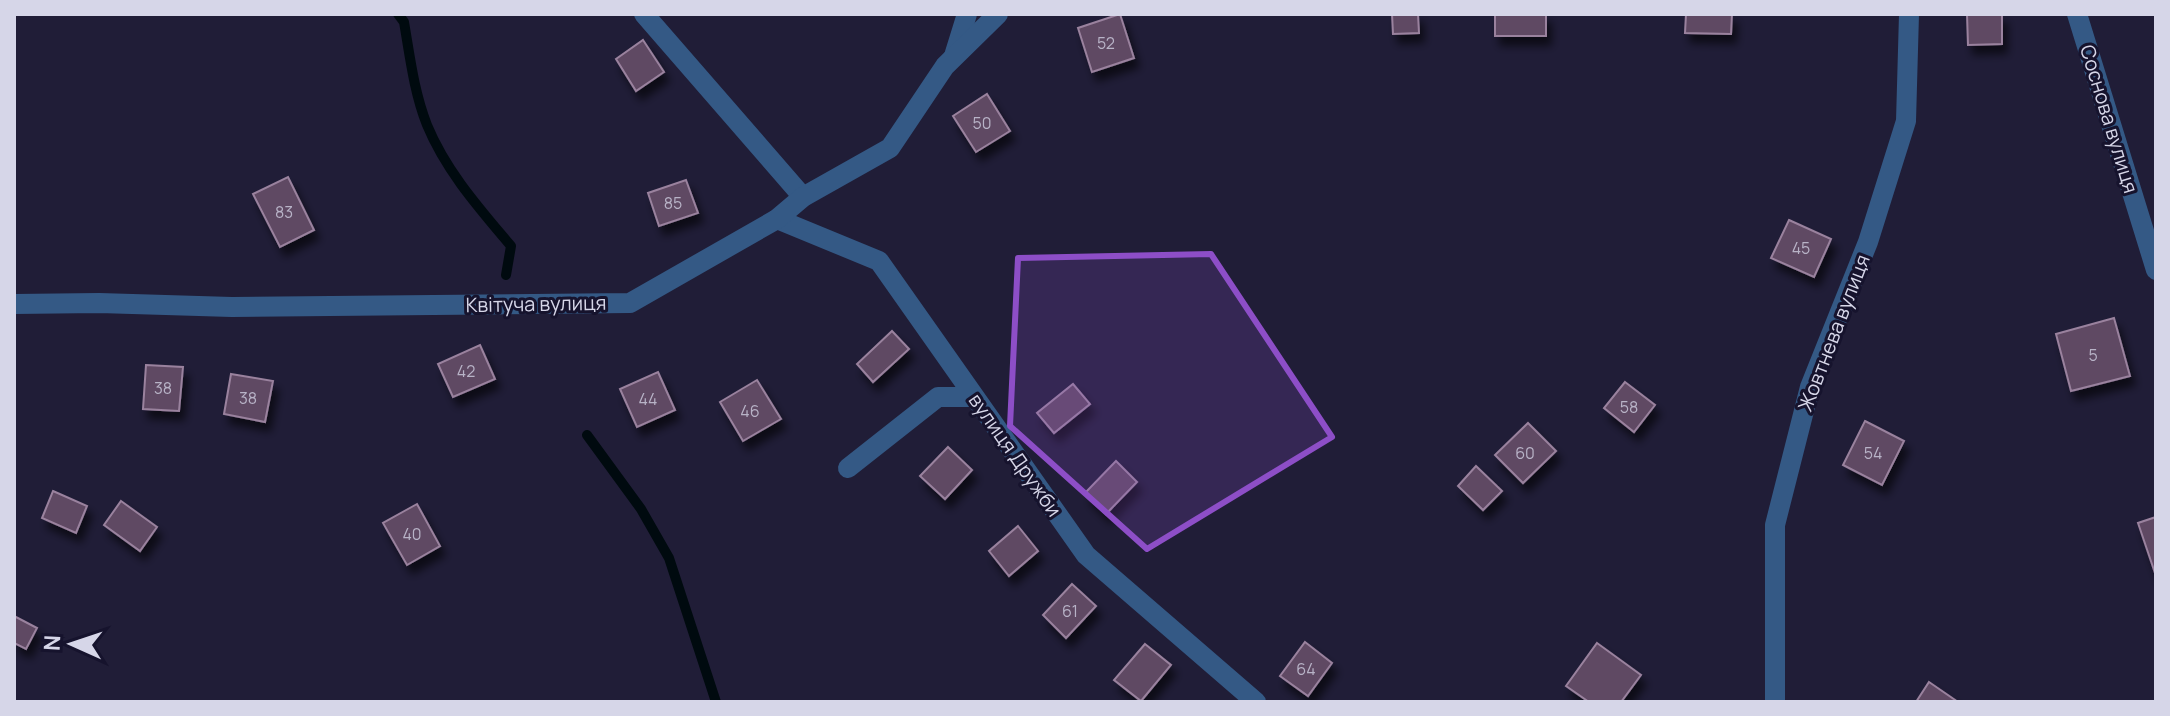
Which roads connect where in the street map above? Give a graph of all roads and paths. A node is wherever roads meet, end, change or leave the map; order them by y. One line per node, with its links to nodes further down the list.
1 (644, 14): 7 (street)
2 (967, 14): 6 (street)
3 (998, 14): 6 (street, Квітуча вулиця)
4 (1909, 14): 14 (street, Жовтнева вулиця)
5 (2077, 14): 9 (street, Соснова вулиця)
6 (953, 59): 7 (street, Квітуча вулиця)
7 (803, 197): 8 (street, Квітуча вулиця)
8 (777, 219): 10 (street, Квітуча вулиця); 11 (street, вулиця Дружби)
9 (2156, 270)
10 (14, 304)
11 (974, 397): 12 (street); 13 (street, вулиця Дружби)
12 (848, 468)
13 (1256, 702)
14 (1775, 702)

